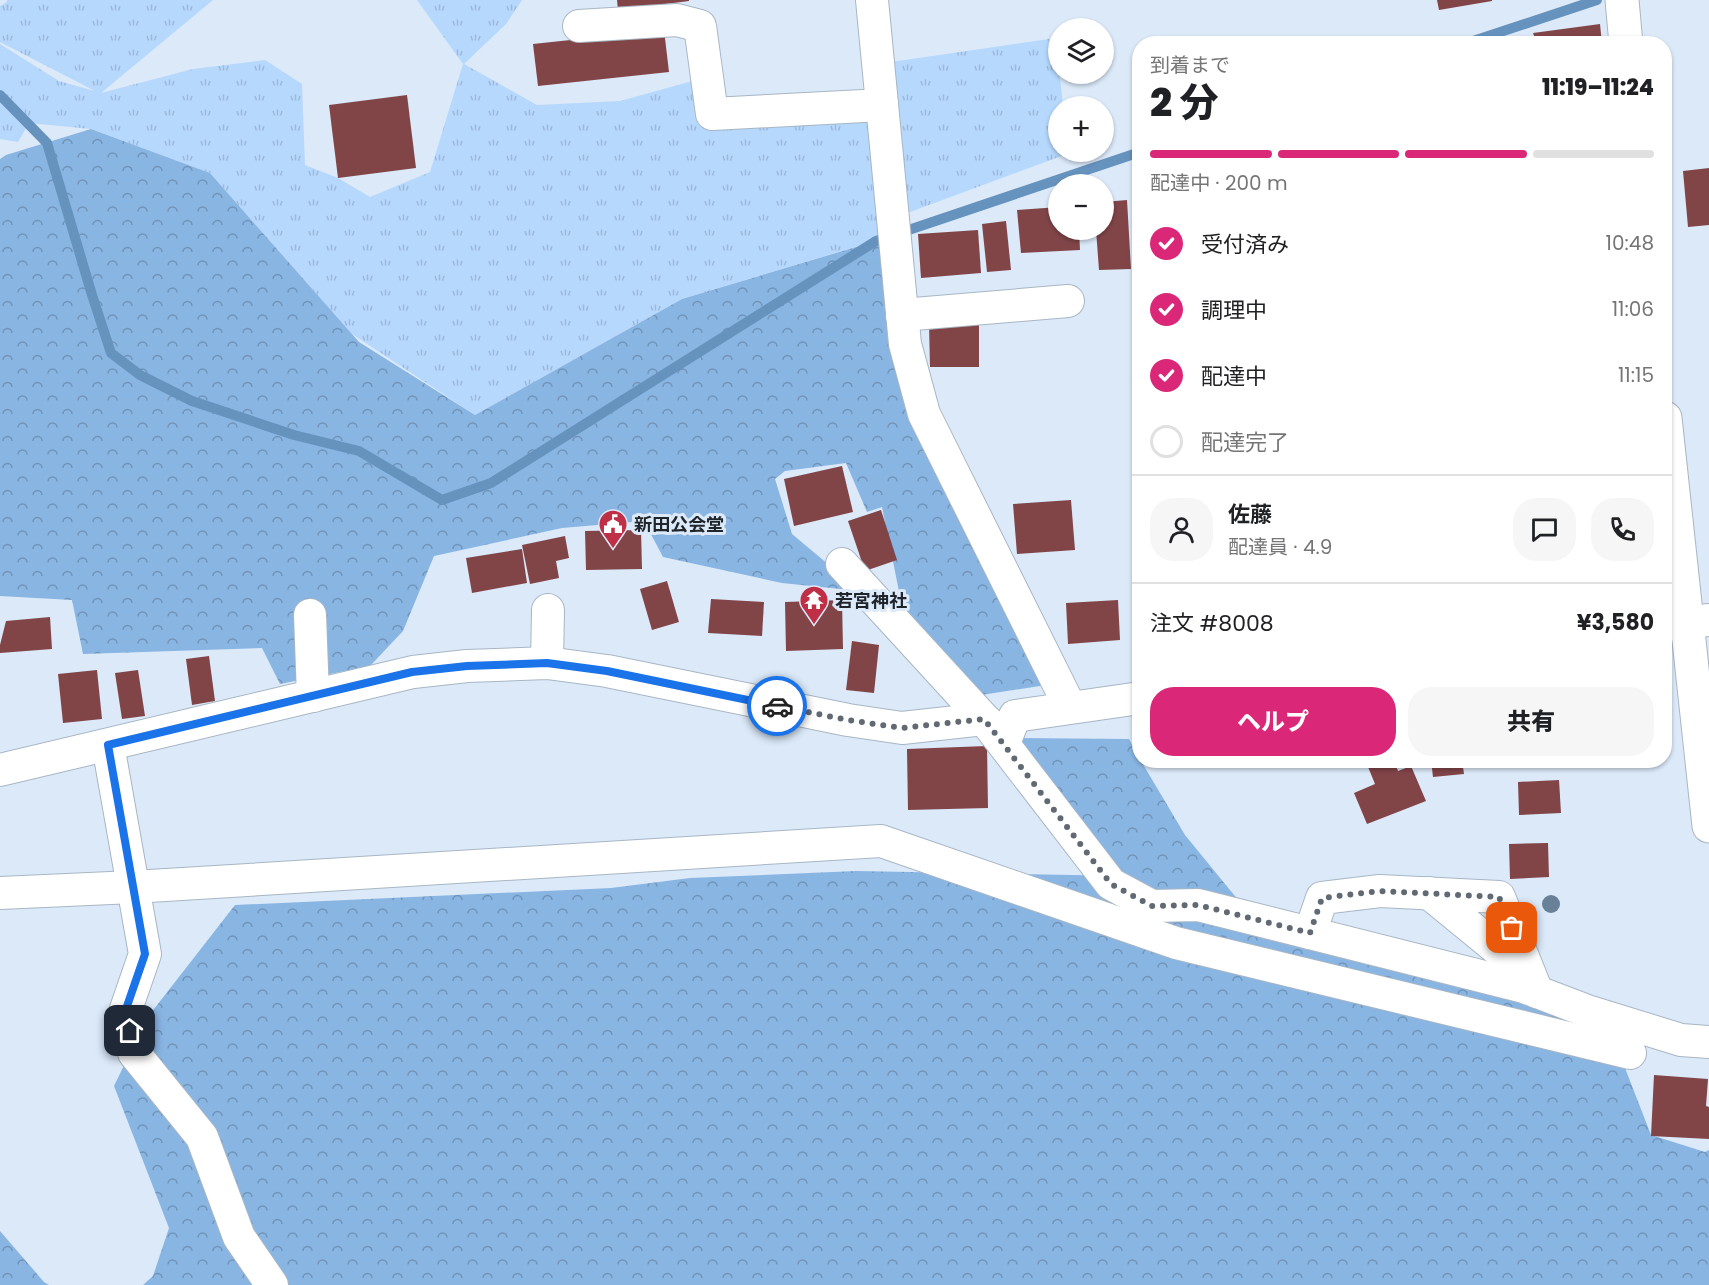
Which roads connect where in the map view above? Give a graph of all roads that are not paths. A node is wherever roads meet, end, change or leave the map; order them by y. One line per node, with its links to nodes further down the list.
1 (872, 0): 3 (street)
2 (579, 26): 3 (street)
3 (882, 105): 5 (street)
4 (1068, 301): 5 (street)
5 (902, 315): 14 (street)
6 (1672, 483): 10 (main road)
7 (842, 564): 15 (street)
8 (548, 610): 11 (street)
9 (310, 615): 12 (street)
10 (1687, 623): 18 (main road)
11 (547, 663): 12 (street); 15 (street)
12 (313, 696): 16 (street)
13 (1132, 699): 14 (street)
14 (1070, 707): 15 (street)
15 (984, 719): 22 (street)
16 (108, 745): 17 (street); 19 (street)
17 (0, 770)
18 (1709, 826)
19 (133, 887): 20 (street); 25 (street); 26 (street)
20 (0, 893)
21 (1429, 893): 22 (street); 23 (street); 23 (street)
22 (1310, 933): 23 (street)
23 (1534, 984): 24 (street)
24 (1709, 1042)
25 (1630, 1053)
26 (272, 1285)

